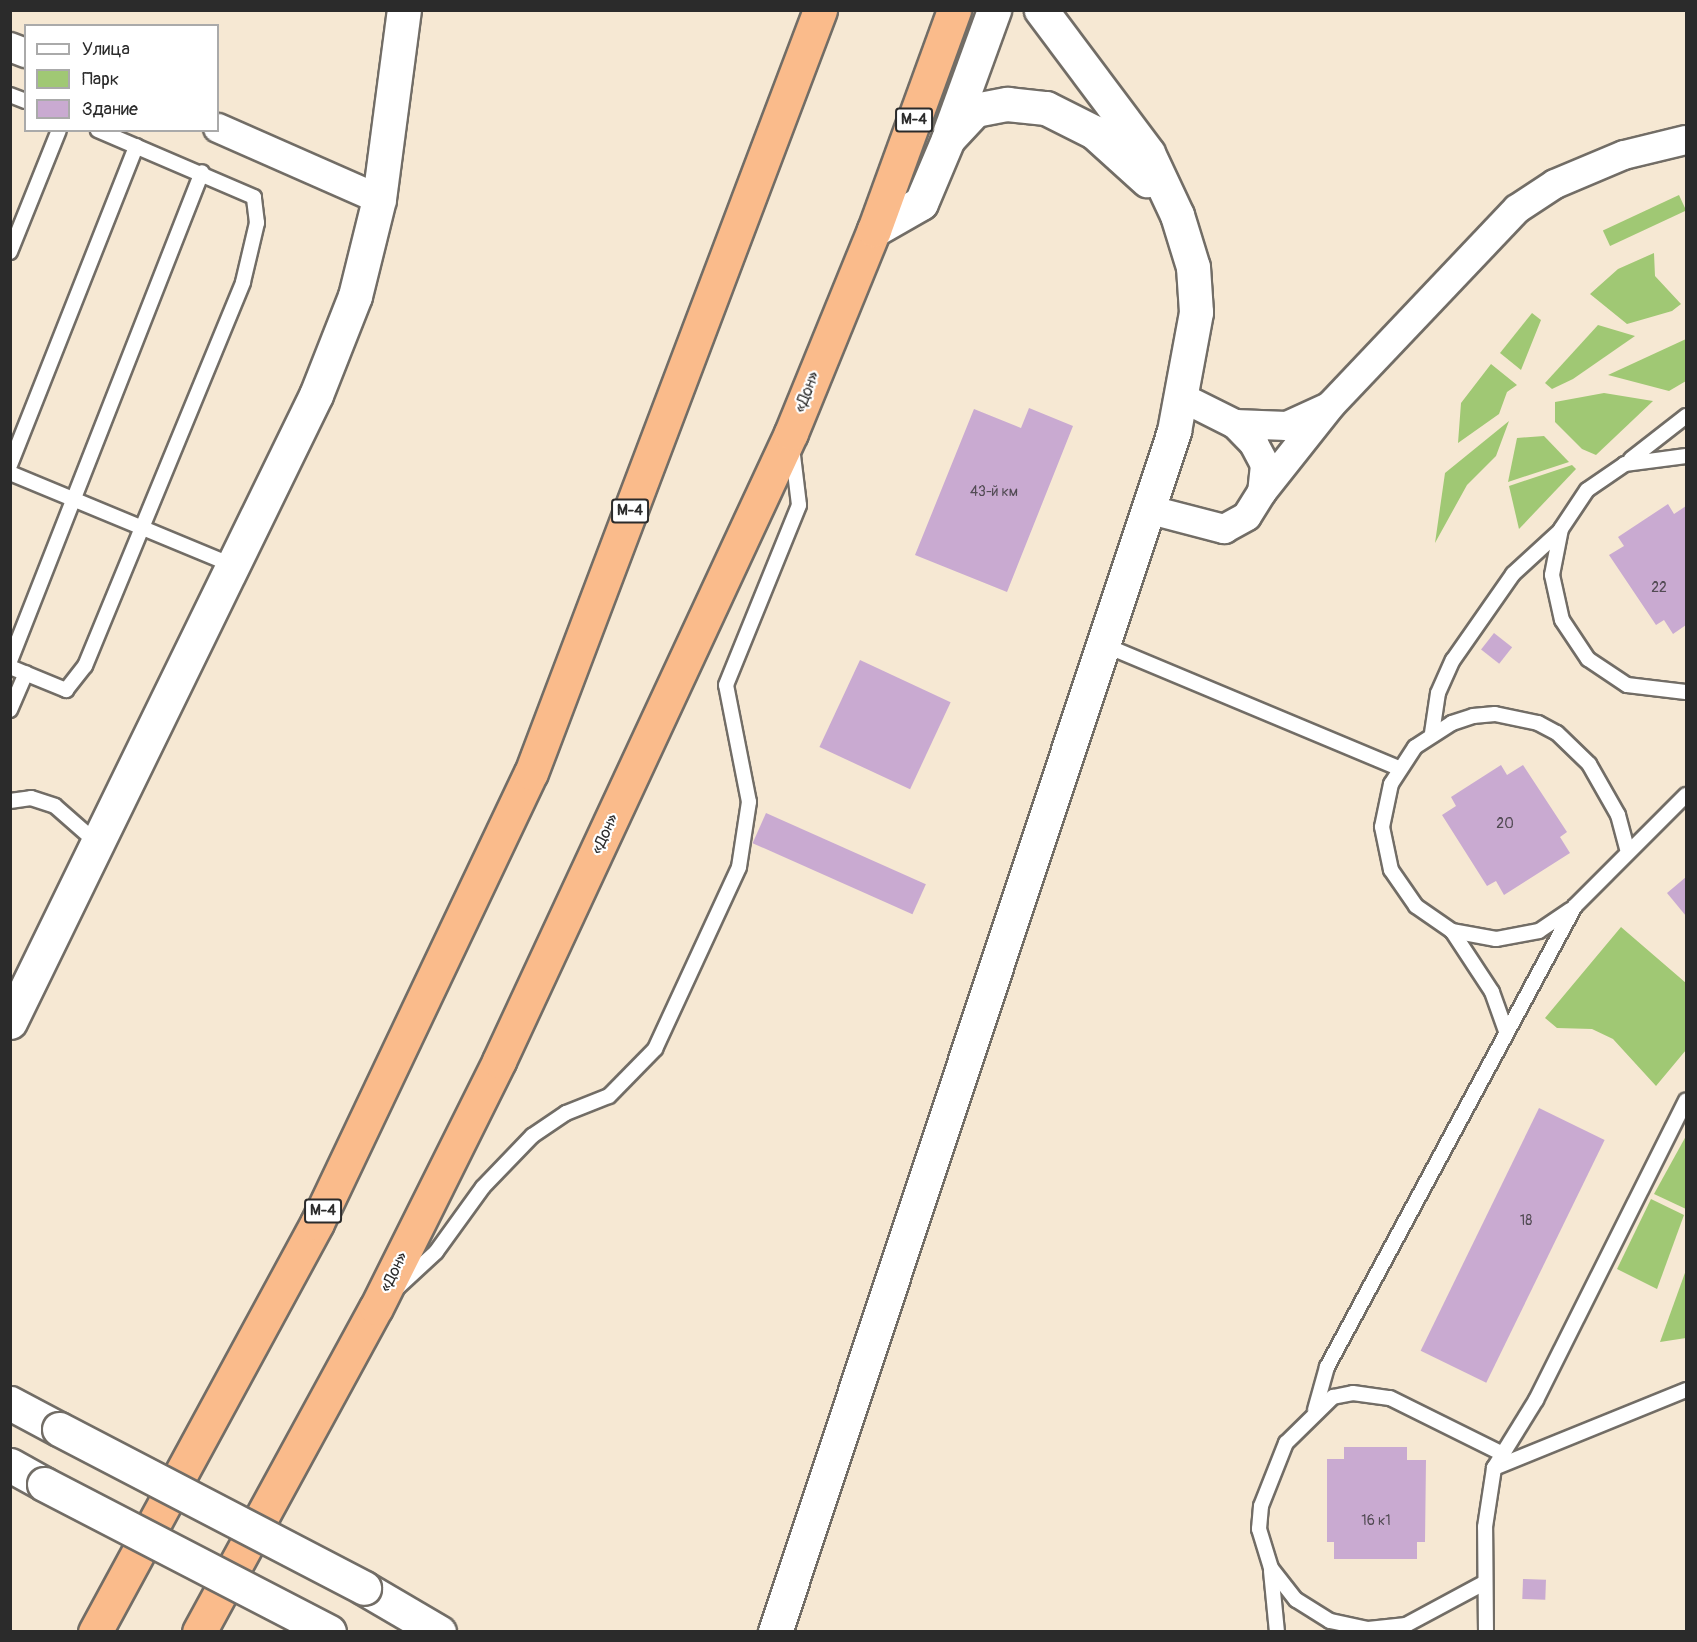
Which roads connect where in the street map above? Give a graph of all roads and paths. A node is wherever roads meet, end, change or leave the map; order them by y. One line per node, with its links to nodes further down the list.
1 (404, 10): 13 (street)
2 (954, 10): 15 (highway, «Дон» / М-4)
3 (994, 10): 9 (street)
4 (1041, 10): 14 (street)
5 (817, 16): 58 (highway, М-4)
6 (219, 128): 13 (street)
7 (58, 132): 16 (lane)
8 (103, 132): 11 (lane)
9 (948, 139): 14 (street); 15 (street)
10 (1686, 140): 18 (street)
11 (136, 146): 12 (lane); 24 (lane)
12 (202, 172): 27 (lane); 29 (lane)
13 (379, 199): 31 (street)
14 (1177, 215): 17 (street)
15 (874, 230): 21 (highway, «Дон» / М-4)
16 (10, 252)
17 (1181, 397): 20 (street); 28 (street)
18 (1331, 405): 20 (street); 26 (street)
19 (1686, 416): 23 (lane)
20 (1235, 424): 26 (street)
21 (791, 433): 49 (highway, «Дон» / М-4); 49 (lane)
22 (1686, 456): 23 (lane)
23 (1625, 464): 30 (lane)
24 (10, 465)
25 (10, 473): 27 (lane)
26 (1262, 492): 28 (street)
27 (74, 499): 29 (lane); 33 (lane)
28 (1147, 509): 32 (street)
29 (143, 527): 31 (lane); 35 (lane)
30 (1561, 529): 36 (lane); 38 (lane)
31 (232, 566): 42 (street)
32 (1102, 644): 39 (lane); 62 (street)
33 (10, 661)
34 (10, 667): 35 (lane)
35 (26, 673): 37 (lane)
36 (1686, 692)
37 (10, 710)
38 (1432, 733): 39 (lane); 43 (lane)
39 (1399, 768): 45 (lane)
40 (1686, 795): 43 (lane)
41 (10, 801): 42 (lane)
42 (95, 841): 46 (street)
43 (1627, 849): 44 (lane)
44 (1575, 906): 45 (lane); 47 (lane)
45 (1452, 931): 47 (lane)
46 (10, 1022)
47 (1506, 1031): 52 (lane)
48 (1686, 1101): 53 (lane)
49 (376, 1308): 59 (highway, «Дон» / М-4)
50 (1686, 1390): 55 (lane)
51 (10, 1403): 61 (street, bridge)
52 (1315, 1410): 53 (lane); 56 (lane)
53 (1503, 1454): 55 (lane)
54 (10, 1465): 60 (street, bridge)
55 (1494, 1468): 57 (lane)
56 (1271, 1568): 57 (lane); 63 (lane)
57 (1484, 1582): 64 (lane)
58 (95, 1632)
59 (199, 1632)
60 (328, 1632)
61 (439, 1632)
62 (775, 1632)
63 (1277, 1632)
64 (1486, 1632)

